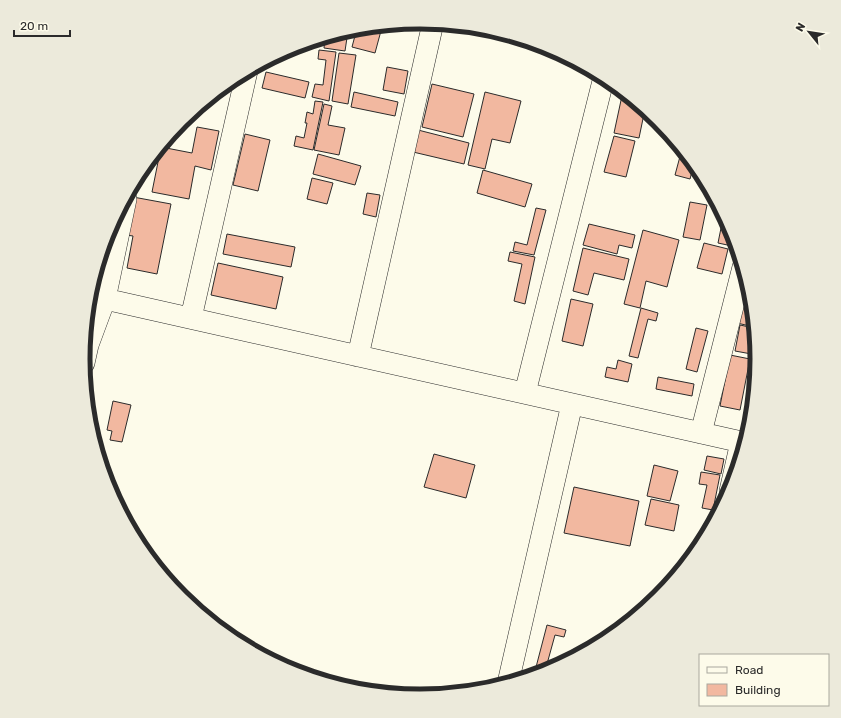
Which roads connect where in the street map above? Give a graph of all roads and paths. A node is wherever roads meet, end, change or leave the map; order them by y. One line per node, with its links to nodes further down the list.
1 (432, 30): 9 (street)
2 (245, 80): 7 (street)
3 (602, 84): 10 (street)
4 (121, 221): 6 (street)
5 (740, 279): 12 (street)
6 (105, 299): 7 (street); 8 (street)
7 (191, 318): 9 (street)
8 (91, 337)
9 (358, 356): 10 (street)
10 (525, 394): 11 (street)
11 (572, 404): 12 (street); 14 (street)
12 (701, 433): 13 (street)
13 (740, 441)
14 (509, 677)

